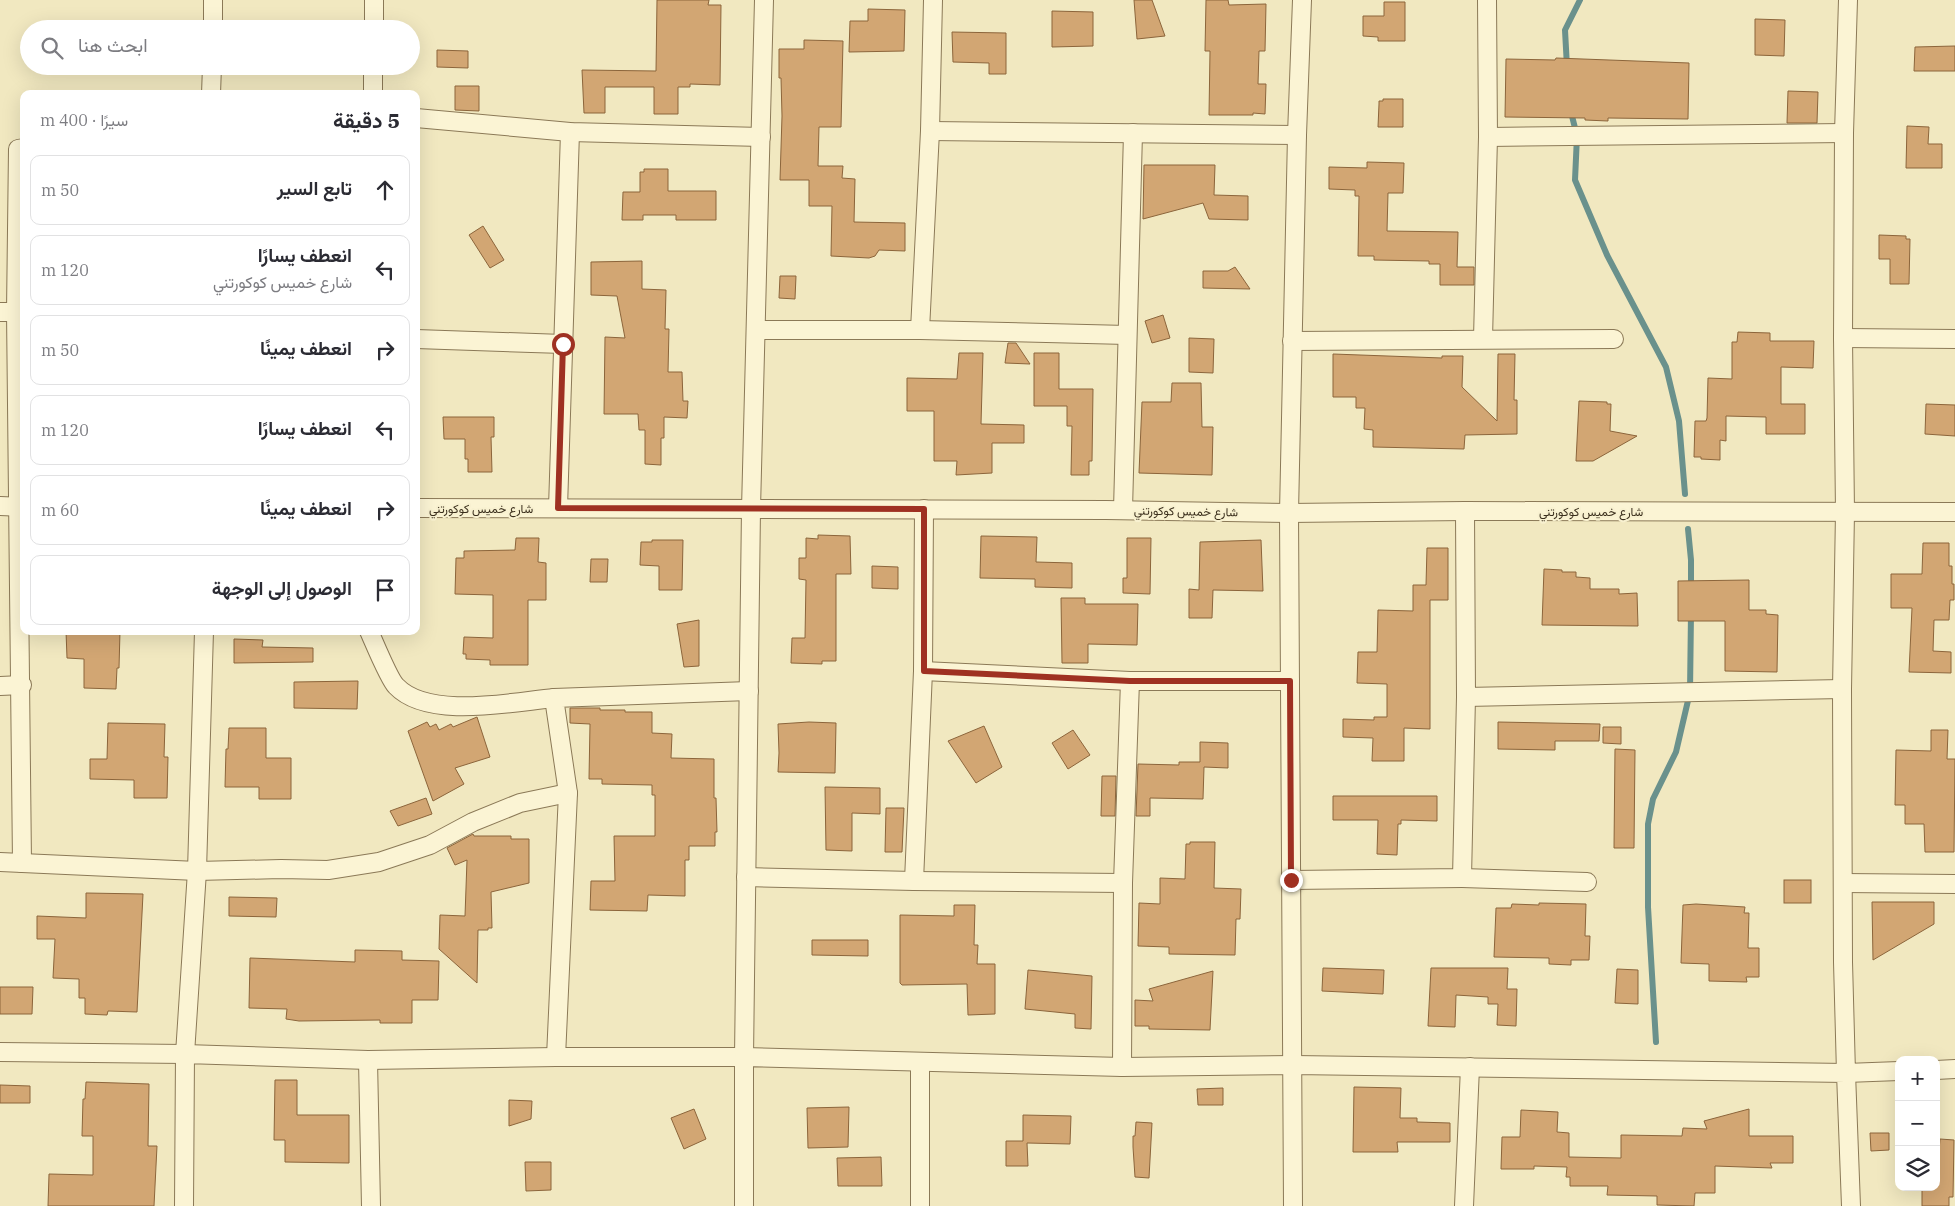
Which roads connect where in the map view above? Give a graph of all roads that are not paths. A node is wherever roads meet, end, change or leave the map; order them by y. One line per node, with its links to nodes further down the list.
1 (213, 0): 8 (street)
2 (374, 0): 9 (street)
3 (764, 0): 20 (street)
4 (933, 0): 15 (street)
5 (1302, 0): 19 (street)
6 (1487, 0): 21 (street)
7 (1848, 0): 18 (street)
8 (213, 20)
9 (374, 20)
10 (212, 75): 12 (street)
11 (373, 75): 13 (street)
12 (211, 90)
13 (373, 90)
14 (420, 118): 16 (street)
15 (930, 131): 17 (street); 25 (street)
16 (570, 132): 20 (street); 33 (street)
17 (1133, 133): 19 (street); 26 (street)
18 (1844, 133): 21 (street); 27 (street)
19 (1297, 134): 32 (street)
20 (761, 137): 24 (street)
21 (1488, 137): 29 (street)
22 (20, 149): 23 (street)
23 (8, 312): 34 (street)
24 (756, 330): 25 (street); 39 (street)
25 (920, 330): 26 (street)
26 (1127, 335): 41 (street)
27 (1843, 338): 31 (street); 43 (street)
28 (420, 339): 33 (street)
29 (1483, 339): 30 (street); 32 (street)
30 (1614, 339)
31 (1955, 339)
32 (1292, 341): 45 (street)
33 (563, 344): 38 (street)
34 (20, 491)
35 (0, 506): 36 (street)
36 (20, 506)
37 (420, 508): 38 (street, شارع خميس كوكورتني)
38 (558, 508): 39 (street, شارع خميس كوكورتني)
39 (751, 509): 40 (street, شارع خميس كوكورتني); 55 (street)
40 (924, 509): 41 (street, شارع خميس كوكورتني); 49 (street)
41 (1123, 510): 45 (street, شارع خميس كوكورتني)
42 (1465, 511): 43 (street, شارع خميس كوكورتني); 45 (street, شارع خميس كوكورتني); 56 (street)
43 (1845, 512): 44 (street, شارع خميس كوكورتني); 54 (street)
44 (1955, 512)
45 (1289, 513): 51 (street)
46 (22, 635): 52 (street)
47 (204, 635): 61 (street)
48 (371, 635): 57 (street)
49 (924, 671): 50 (street); 65 (street)
50 (1130, 681): 51 (street); 67 (street)
51 (1290, 681): 64 (street)
52 (22, 685): 53 (street); 60 (street)
53 (0, 686)
54 (1842, 689): 56 (street); 68 (street)
55 (749, 691): 57 (street); 62 (street)
56 (1466, 697): 63 (street)
57 (554, 698): 58 (street)
58 (568, 793): 61 (street); 72 (street)
59 (0, 862): 60 (street)
60 (22, 863): 61 (street)
61 (197, 871): 71 (street)
62 (746, 877): 65 (street); 73 (street)
63 (1462, 878): 64 (street); 66 (street)
64 (1291, 880): 76 (street)
65 (914, 881): 67 (street)
66 (1587, 882)
67 (1123, 883): 77 (street)
68 (1843, 883): 69 (street); 82 (street)
69 (1955, 884)
70 (0, 1052): 71 (street)
71 (185, 1054): 74 (street); 83 (street)
72 (556, 1057): 73 (street); 74 (street)
73 (744, 1058): 75 (street); 85 (street)
74 (368, 1060): 84 (street)
75 (920, 1062): 77 (street); 86 (street)
76 (1294, 1065): 77 (street); 78 (street); 87 (street)
77 (1122, 1066)
78 (1470, 1067): 82 (street); 88 (street)
79 (1955, 1069): 80 (street)
80 (1940, 1070)
81 (1895, 1071): 82 (street)
82 (1846, 1072): 89 (street)
83 (184, 1206)
84 (371, 1206)
85 (744, 1206)
86 (920, 1206)
87 (1293, 1206)
88 (1464, 1206)
89 (1851, 1206)

